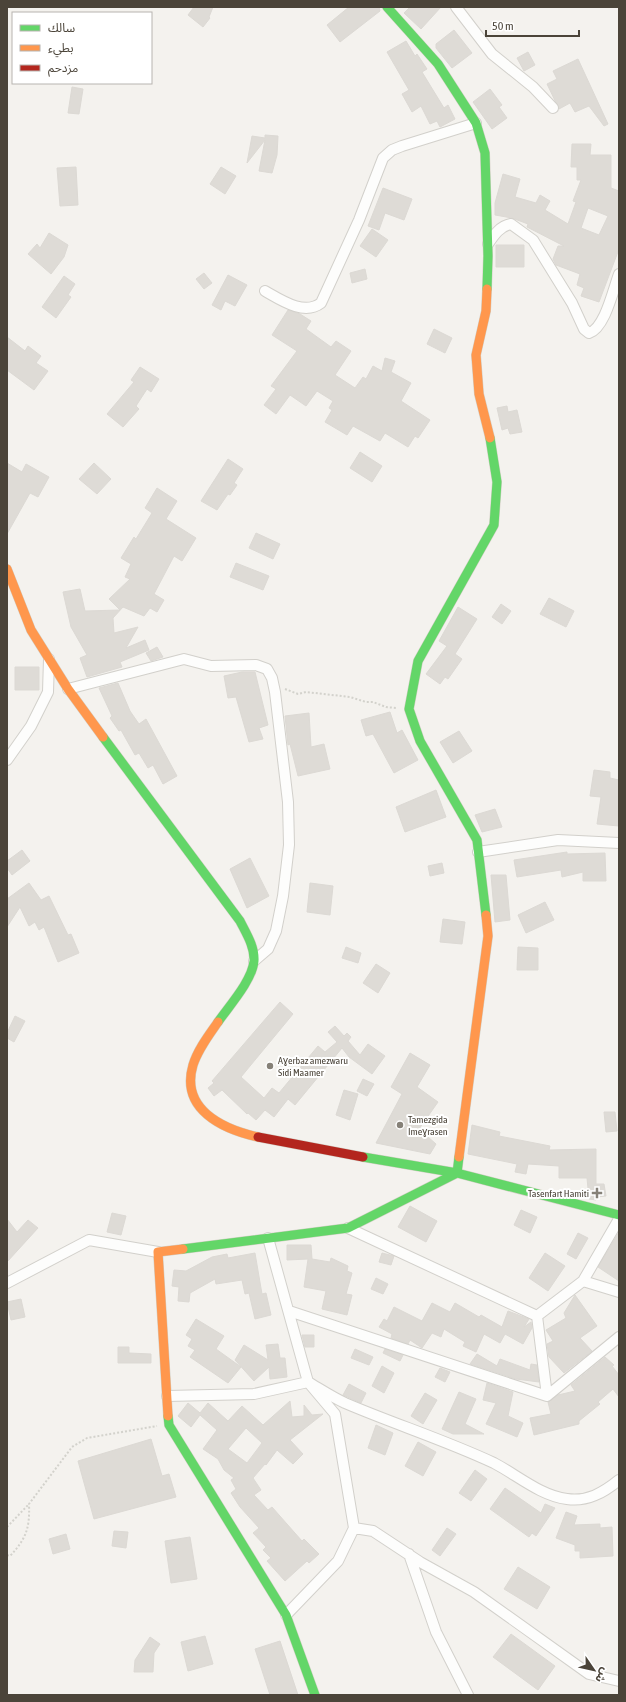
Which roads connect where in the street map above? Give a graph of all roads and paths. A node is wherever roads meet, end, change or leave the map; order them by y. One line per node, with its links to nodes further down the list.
1 (387, 7): 4 (street)
2 (456, 7): 3 (street)
3 (553, 108)
4 (476, 123): 5 (street); 7 (street)
5 (488, 244): 6 (street); 12 (street)
6 (619, 274)
7 (264, 291)
8 (7, 569): 9 (street)
9 (49, 659): 11 (street); 13 (street)
10 (274, 686): 11 (street); 12 (path); 16 (street)
11 (68, 689): 16 (street)
12 (409, 709): 15 (street)
13 (7, 760)
14 (619, 843): 15 (street)
15 (478, 852): 17 (street)
16 (254, 961): 17 (street)
17 (457, 1173): 18 (street); 20 (street)
18 (619, 1215)
19 (619, 1219): 23 (street)
20 (348, 1228): 21 (street); 27 (street)
21 (268, 1238): 22 (street); 26 (street)
22 (158, 1252): 24 (street); 30 (street)
23 (583, 1280): 25 (street); 27 (street)
24 (7, 1282)
25 (619, 1292)
26 (289, 1311): 29 (street); 31 (street)
27 (537, 1316): 31 (street)
28 (619, 1337): 31 (street)
29 (308, 1382): 30 (street); 33 (street); 36 (street)
30 (167, 1396): 32 (street)
31 (547, 1396)
32 (168, 1425): 34 (path); 39 (street)
33 (619, 1480)
34 (29, 1504): 35 (path); 38 (path)
35 (7, 1527)
36 (354, 1528): 37 (street); 39 (street)
37 (409, 1554): 40 (street); 41 (street)
38 (7, 1555)
39 (286, 1615): 42 (street)
40 (619, 1681)
41 (469, 1694)
42 (315, 1695)

